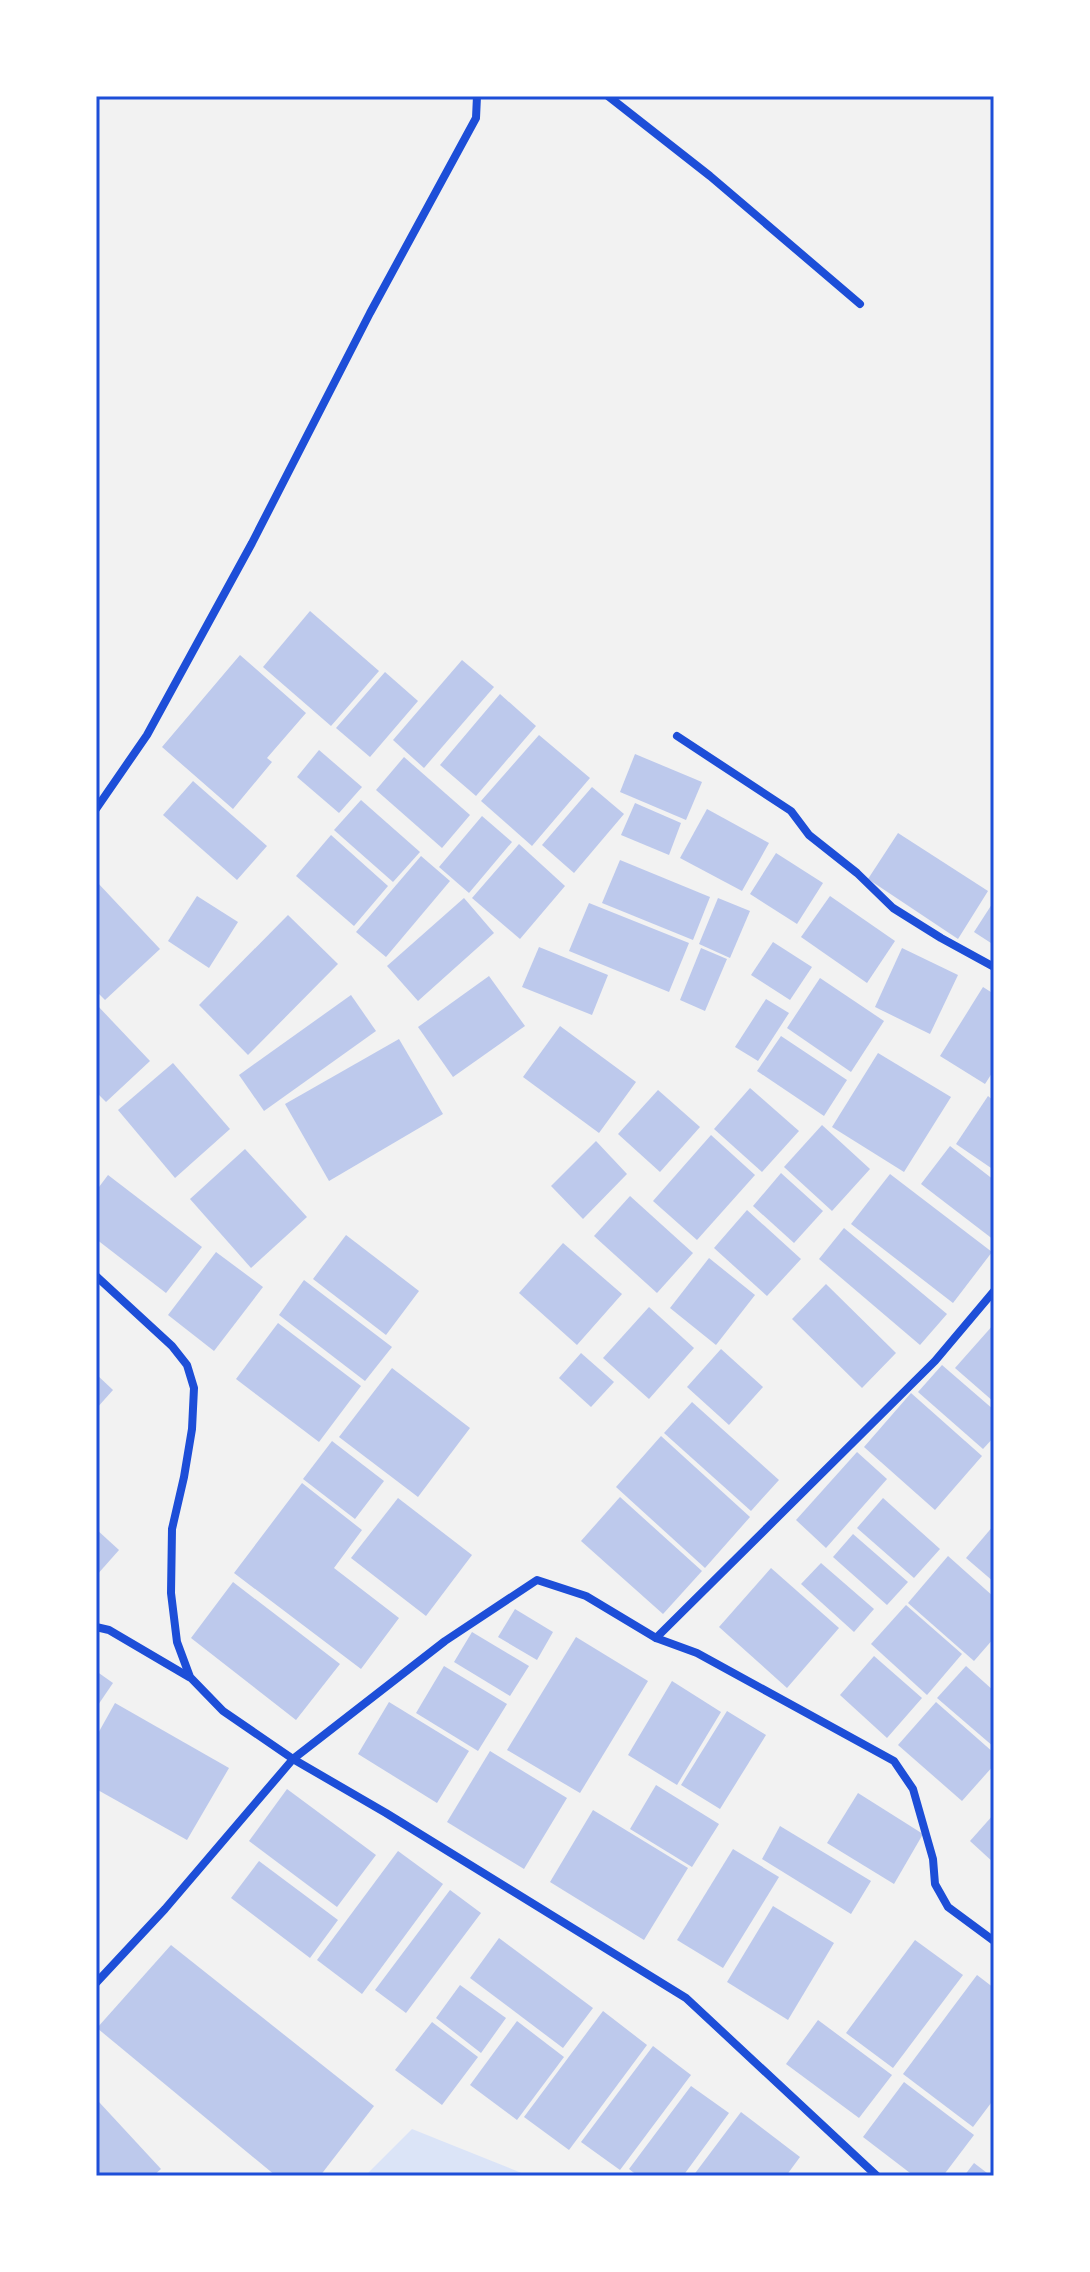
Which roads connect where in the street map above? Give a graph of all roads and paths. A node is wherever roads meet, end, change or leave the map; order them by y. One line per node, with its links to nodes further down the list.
1 (477, 96): 5 (street)
2 (608, 96): 3 (street)
3 (860, 304)
4 (677, 736): 6 (street)
5 (96, 809)
6 (994, 967)
7 (96, 1276): 11 (street)
8 (994, 1291): 10 (street)
9 (96, 1627): 11 (street)
10 (656, 1638): 12 (street); 13 (street)
11 (190, 1677): 12 (street)
12 (293, 1759): 14 (street); 15 (street)
13 (994, 1941)
14 (96, 1983)
15 (877, 2176)

